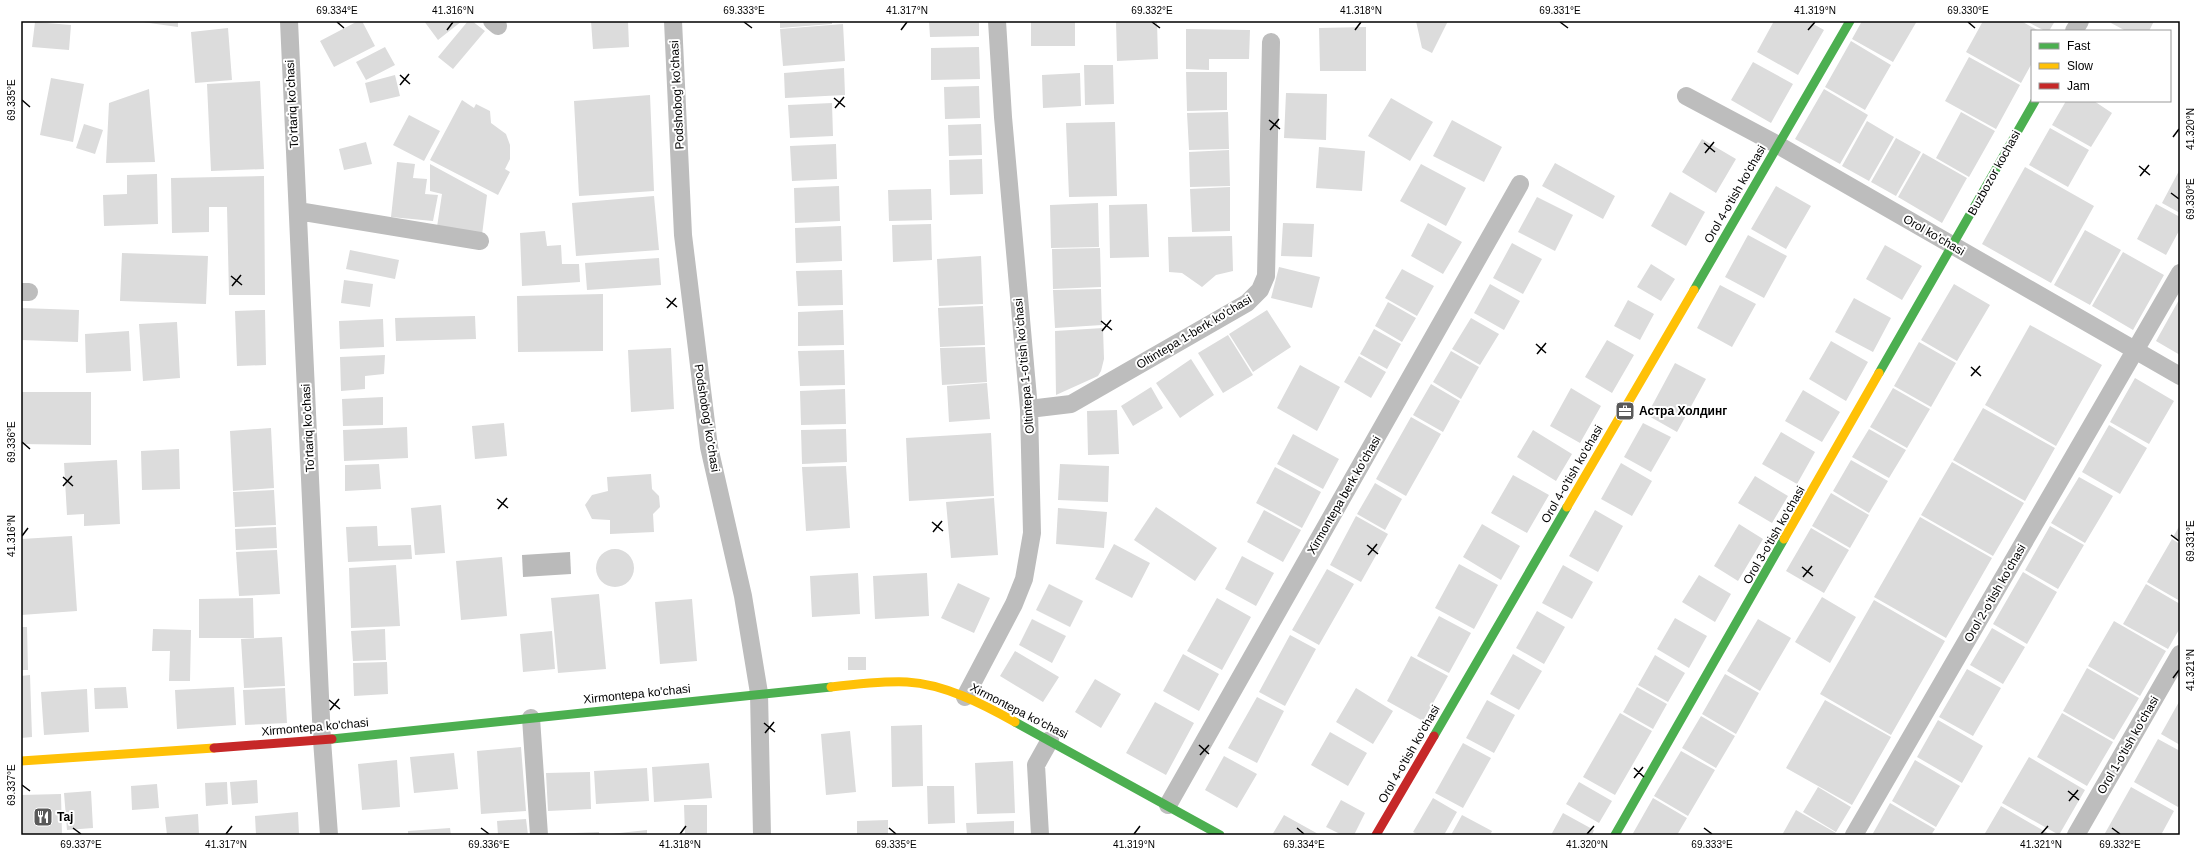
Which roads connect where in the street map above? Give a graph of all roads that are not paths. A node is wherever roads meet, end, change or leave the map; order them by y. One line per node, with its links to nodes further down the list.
1 (289, 21): 12 (street, To'rtariq ko'chasi)
2 (674, 21): 20 (street, Podshobog' ko'chasi)
3 (997, 21): 18 (street, Oltintepa 1-o'tish ko'chasi)
4 (1850, 21): 10 (street, Orol 4-o'tish ko'chasi)
5 (2080, 21): 6 (street)
6 (2075, 30)
7 (1271, 42): 18 (street, Oltintepa 1-berk ko'chasi)
8 (1686, 96): 10 (street, Orol ko'chasi)
9 (2034, 102): 14 (street, Buzbozor kochasi)
10 (1778, 145): 14 (street, Orol ko'chasi); 32 (street, Orol 4-o'tish ko'chasi)
11 (1520, 184): 26 (street, Xirmontepa berk ko'chasi)
12 (298, 211): 13 (street); 23 (street, To'rtariq ko'chasi)
13 (480, 241)
14 (1954, 246): 16 (street, Orol ko'chasi); 33 (street, Orol 3-o'tish ko'chasi)
15 (2180, 273): 16 (street, Orol 2-o'tish ko'chasi)
16 (2136, 351): 17 (street, Orol ko'chasi); 34 (street, Orol 2-o'tish ko'chasi)
17 (2180, 376)
18 (1029, 409): 21 (street, Oltintepa 1-o'tish ko'chasi)
19 (2180, 654): 35 (street, Orol 1-o'tish ko'chasi)
20 (759, 693): 21 (street, Xirmontepa ko'chasi); 22 (street, Xirmontepa ko'chasi); 29 (street, Podshobog' ko'chasi)
21 (965, 697): 24 (street, Xirmontepa ko'chasi)
22 (531, 718): 23 (street, Xirmontepa ko'chasi); 28 (street)
23 (322, 740): 25 (street, Xirmontepa ko'chasi); 27 (street, To'rtariq ko'chasi)
24 (1050, 740): 26 (street, Xirmontepa ko'chasi); 30 (street)
25 (21, 761)
26 (1168, 805): 31 (street, Xirmontepa ko'chasi)
27 (330, 835)
28 (539, 835)
29 (762, 835)
30 (1040, 835)
31 (1220, 835)
32 (1376, 835)
33 (1615, 835)
34 (1854, 835)
35 (2076, 835)

